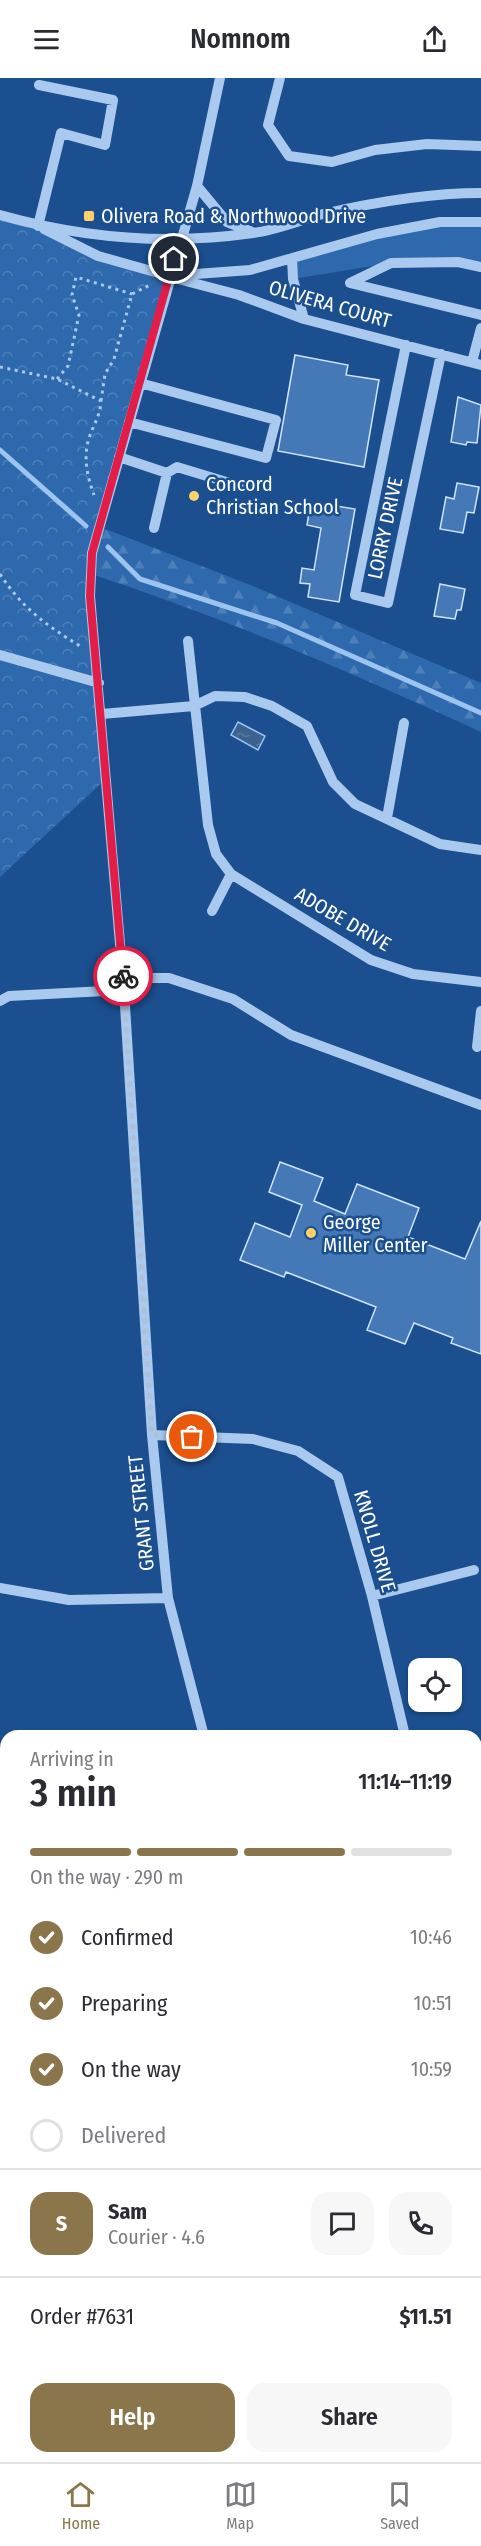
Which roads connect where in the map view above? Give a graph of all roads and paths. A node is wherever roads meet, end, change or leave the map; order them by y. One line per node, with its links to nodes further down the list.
1 (220, 78): 5 (street, GRANT STREET)
2 (280, 78): 4 (street)
3 (39, 85): 9 (street)
4 (481, 146)
5 (196, 186): 10 (street); 11 (street, GRANT STREET)
6 (481, 194): 10 (street)
7 (0, 215): 9 (street)
8 (481, 222): 12 (street)
9 (38, 226): 11 (street); 14 (street, OLIVERA COURT)
10 (255, 233): 11 (street)
11 (180, 241): 14 (street, GRANT STREET)
12 (292, 258): 14 (street); 17 (street)
13 (481, 267): 16 (street)
14 (169, 276): 15 (path); 17 (street, OLIVERA COURT); 24 (street, GRANT STREET)
15 (132, 294): 23 (path); 25 (path)
16 (481, 315)
17 (304, 319): 19 (street, OLIVERA COURT)
18 (481, 328): 21 (street)
19 (406, 345): 20 (street, OLIVERA COURT); 20 (street, LORRY DRIVE)
20 (441, 354): 21 (street, OLIVERA COURT)
21 (476, 364)
22 (0, 367): 23 (path)
23 (57, 380): 25 (path)
24 (140, 382): 26 (street, GRANT STREET); 26 (street)
25 (101, 401): 30 (path)
26 (129, 422): 27 (street, GRANT STREET)
27 (119, 457): 28 (street); 35 (street, GRANT STREET)
28 (167, 473): 29 (street); 31 (street)
29 (243, 487)
30 (94, 496)
31 (154, 528)
32 (0, 574): 35 (path)
33 (188, 641): 37 (street, ADOBE DRIVE)
34 (0, 656): 36 (street)
35 (95, 656): 36 (street, GRANT STREET)
36 (99, 683): 38 (street, GRANT STREET)
37 (194, 706): 38 (street); 40 (street); 42 (street, ADOBE DRIVE)
38 (102, 714): 44 (street, GRANT STREET)
39 (404, 723): 40 (street)
40 (387, 818): 41 (street)
41 (481, 850)
42 (231, 874): 43 (street); 45 (street, ADOBE DRIVE)
43 (212, 911)
44 (123, 978): 46 (street, GRANT STREET); 50 (street)
45 (481, 982)
46 (124, 990): 47 (street); 51 (street, GRANT STREET)
47 (0, 1001)
48 (481, 1011): 49 (street)
49 (477, 1047)
50 (481, 1105)
51 (152, 1435): 54 (street, KNOLL DRIVE); 55 (street, GRANT STREET)
52 (474, 1570): 54 (street)
53 (0, 1588): 55 (street)
54 (372, 1596): 57 (street, KNOLL DRIVE)
55 (168, 1598): 56 (street, GRANT STREET)
56 (202, 1730)
57 (404, 1730)

